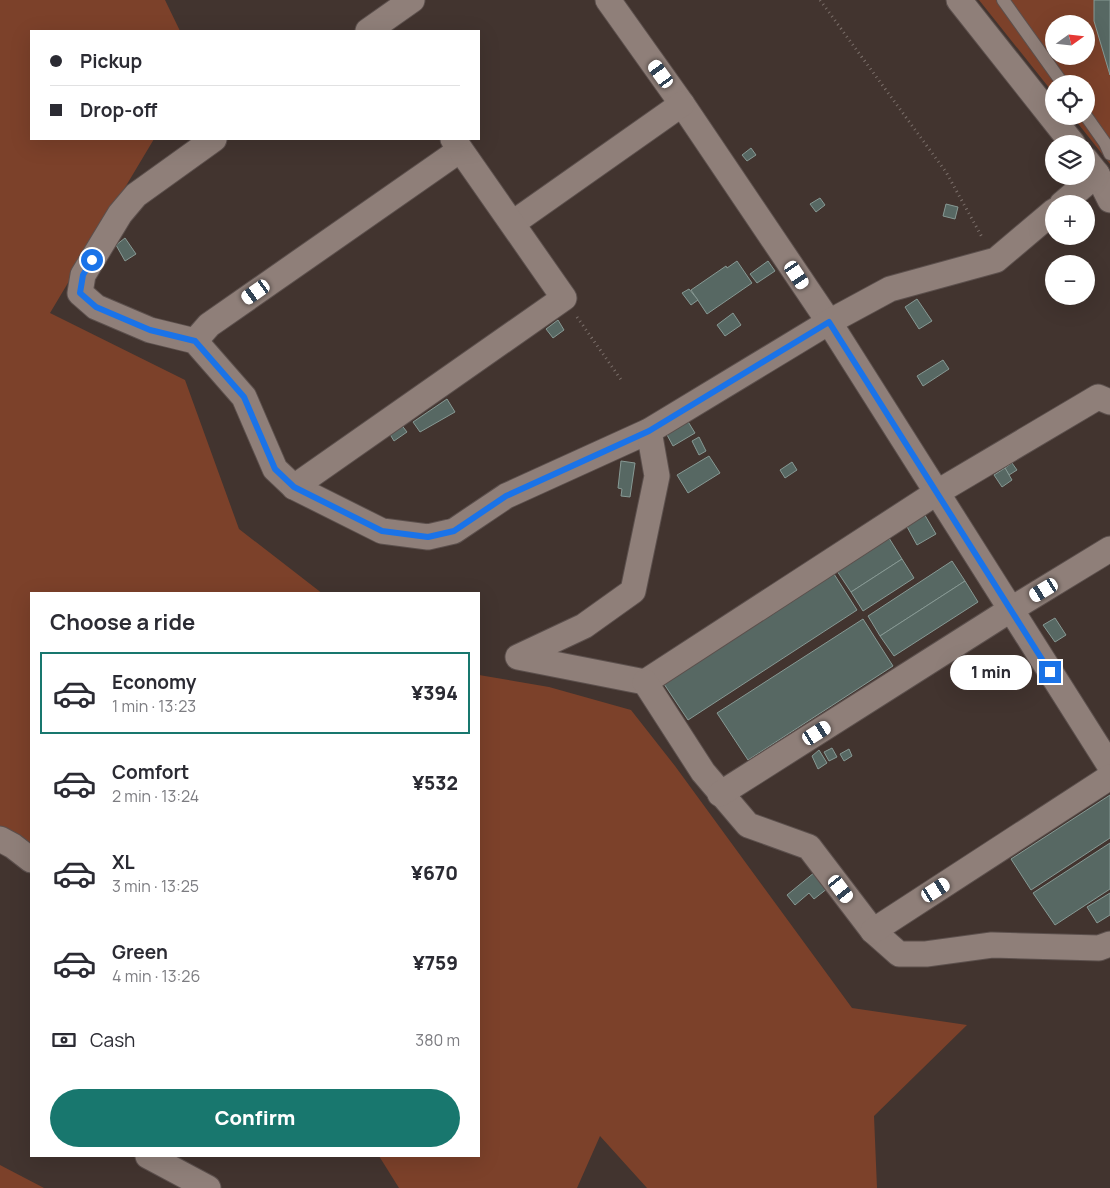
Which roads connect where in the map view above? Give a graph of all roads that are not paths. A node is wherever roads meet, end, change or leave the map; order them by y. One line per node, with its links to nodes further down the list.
1 (412, 0): 5 (street)
2 (608, 0): 7 (street)
3 (959, 0): 9 (street)
4 (1002, 0): 6 (lane)
5 (374, 29)
6 (1056, 75)
7 (682, 104): 16 (street); 17 (street)
8 (1092, 125): 12 (lane)
9 (1066, 135)
10 (213, 140): 18 (street)
11 (456, 144): 16 (street); 18 (street)
12 (1098, 163): 13 (street); 14 (street)
13 (1070, 195)
14 (1110, 200)
15 (1045, 219): 17 (street)
16 (513, 224): 21 (street)
17 (829, 322): 20 (street); 22 (street)
18 (195, 341): 21 (street)
19 (1110, 402): 22 (street)
20 (649, 431): 21 (street); 25 (street)
21 (294, 487)
22 (936, 493): 24 (street); 25 (street)
23 (1110, 549): 24 (street)
24 (1010, 610): 26 (street); 28 (street)
25 (645, 682): 28 (street)
26 (1110, 766)
27 (1110, 777): 31 (street)
28 (720, 794): 31 (street)
29 (0, 839): 30 (street)
30 (30, 859)
31 (873, 932): 32 (street)
32 (1110, 944)
33 (150, 1157): 34 (street)
34 (208, 1188)

